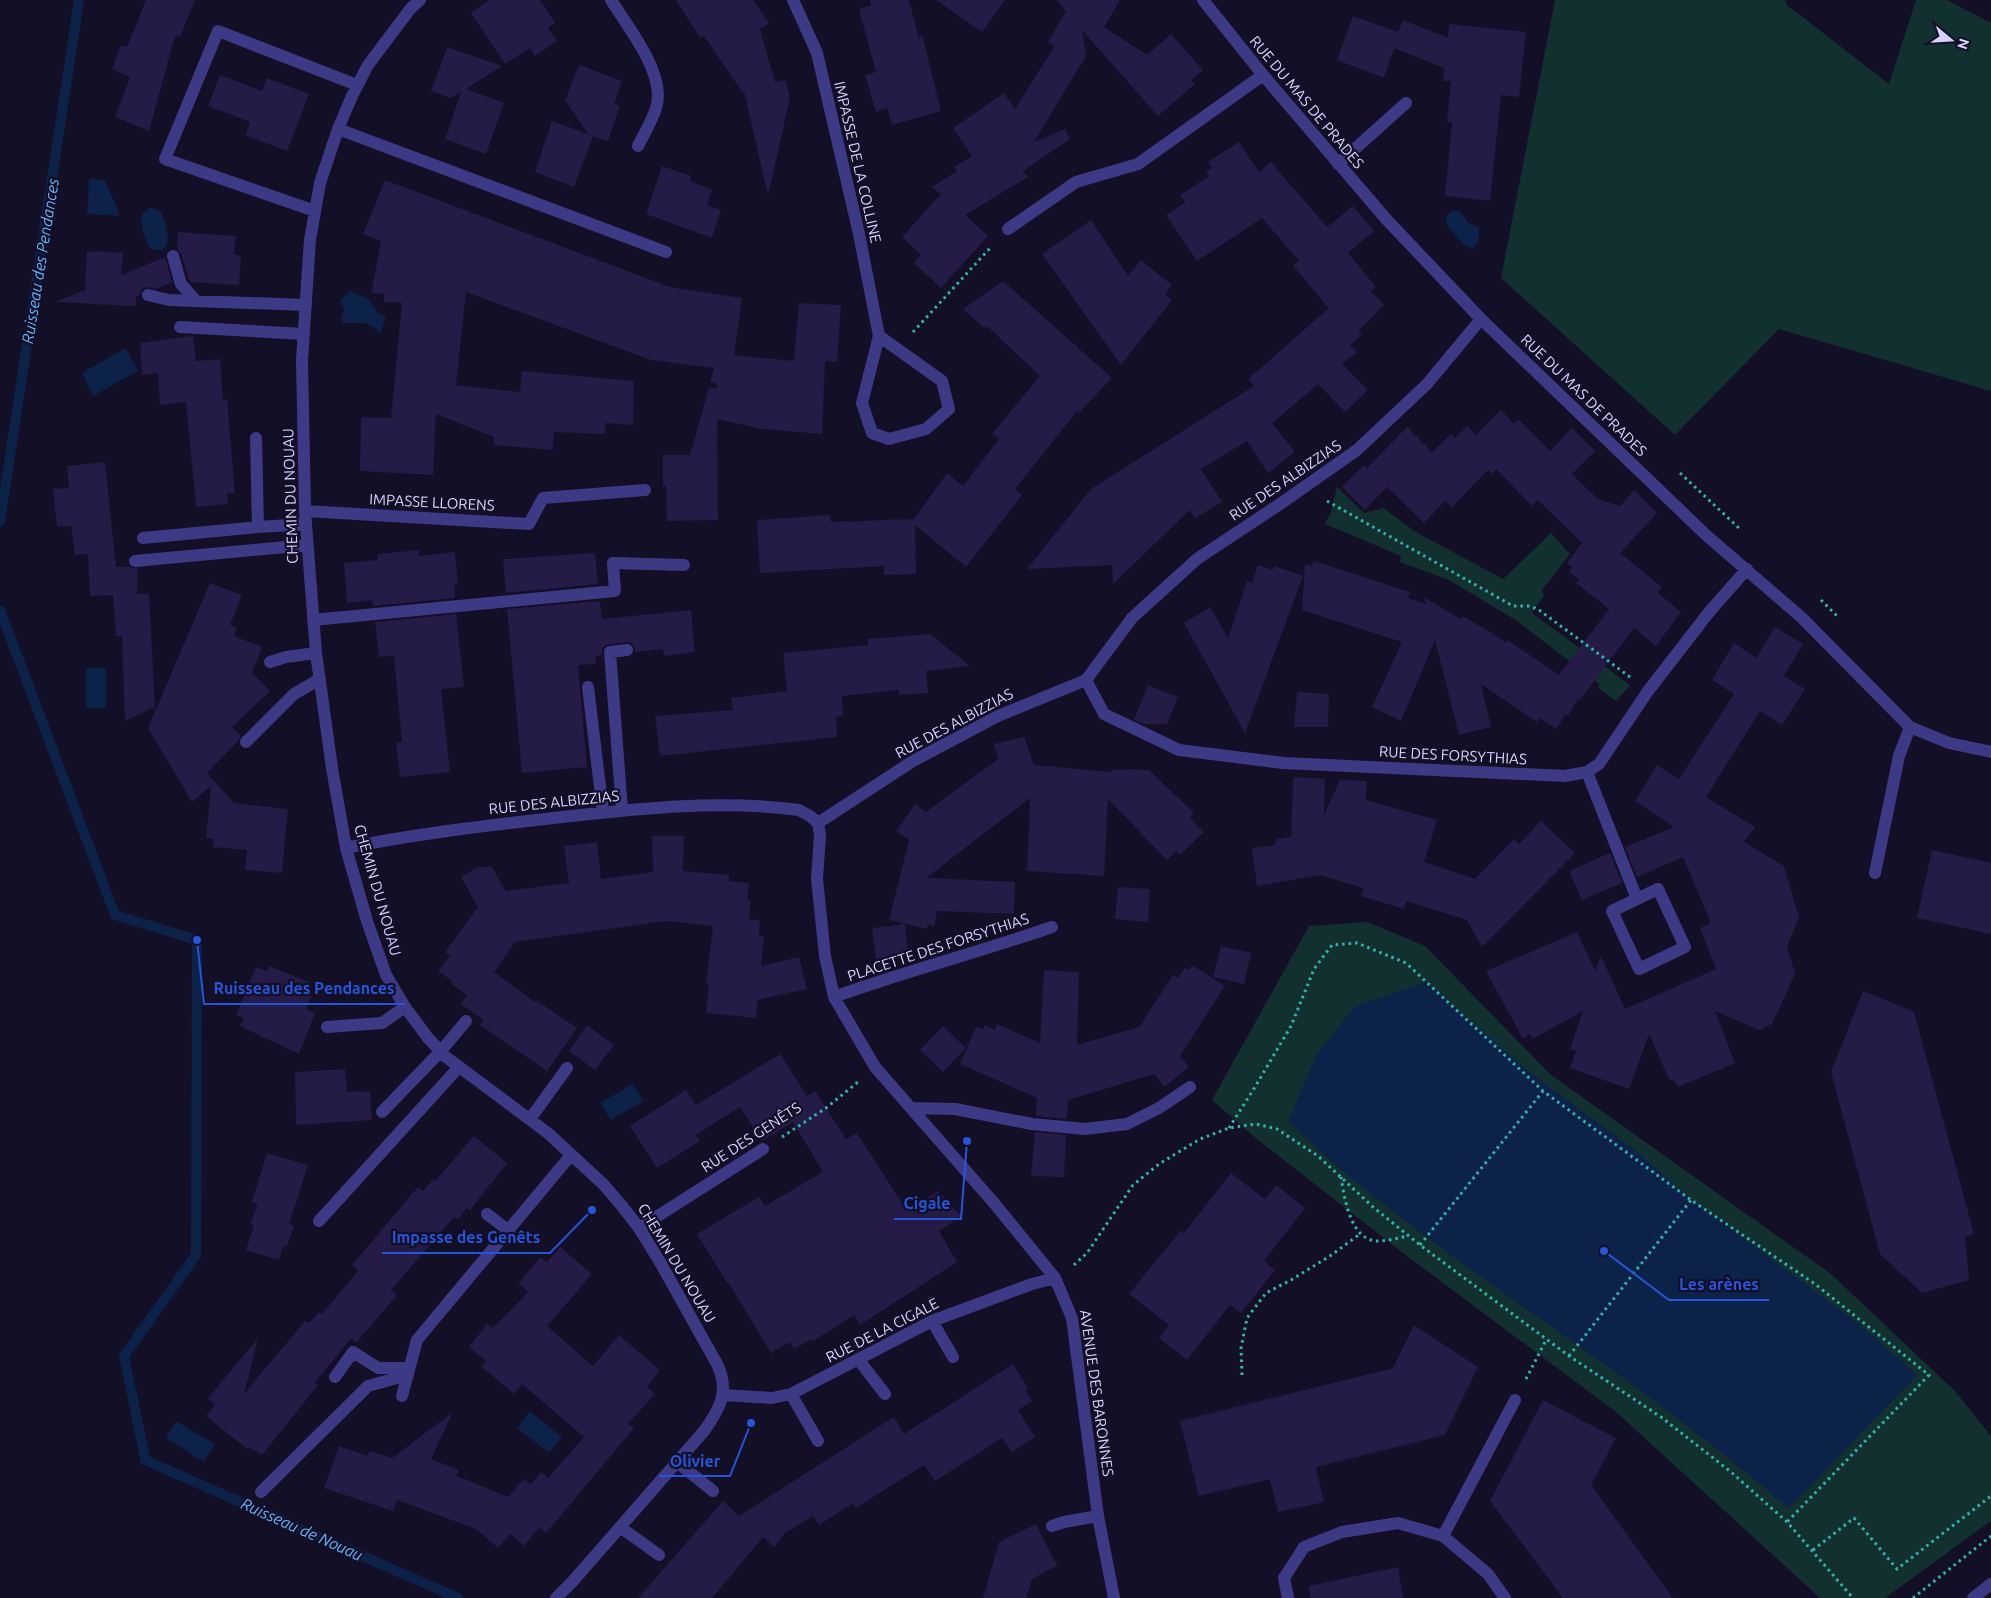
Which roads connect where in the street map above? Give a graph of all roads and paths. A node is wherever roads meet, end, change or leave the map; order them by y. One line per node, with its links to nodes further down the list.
1 (420, 0): 6 (street, CHEMIN DU NOUAU)
2 (611, 0): 9 (street)
3 (792, 0): 21 (street, IMPASSE DE LA COLLINE)
4 (1202, 0): 5 (street, RUE DU MAS DE PRADES)
5 (1263, 75): 10 (street, RUE DU MAS DE PRADES); 12 (street)
6 (357, 85): 8 (street, CHEMIN DU NOUAU); 11 (street)
7 (1406, 103): 10 (street)
8 (338, 129): 11 (street, CHEMIN DU NOUAU); 13 (street)
9 (638, 146)
10 (1338, 164): 18 (street, RUE DU MAS DE PRADES)
11 (315, 211): 17 (street, CHEMIN DU NOUAU)
12 (1008, 230): 22 (path)
13 (666, 252)
14 (173, 256): 16 (street)
15 (148, 295): 16 (street)
16 (196, 301): 17 (street)
17 (306, 305): 20 (street, CHEMIN DU NOUAU)
18 (1481, 319): 25 (street, RUE DES ALBIZZIAS); 35 (street, RUE DU MAS DE PRADES)
19 (180, 328): 20 (street)
20 (304, 334): 27 (street, CHEMIN DU NOUAU)
21 (879, 336): 22 (street, IMPASSE DE LA COLLINE); 22 (street, IMPASSE DE LA COLLINE)
22 (902, 352)
23 (256, 438): 29 (street)
24 (1674, 468): 30 (path)
25 (1303, 488): 43 (street, RUE DES ALBIZZIAS); 45 (path)
26 (645, 490): 27 (street, IMPASSE LLORENS)
27 (305, 511): 28 (street, CHEMIN DU NOUAU)
28 (306, 524): 29 (street); 32 (street, CHEMIN DU NOUAU)
29 (258, 527): 31 (street)
30 (1746, 535)
31 (143, 538)
32 (307, 544): 33 (street); 37 (street, CHEMIN DU NOUAU)
33 (135, 561)
34 (684, 564): 37 (street)
35 (1747, 569): 45 (street); 46 (street, RUE DU MAS DE PRADES)
36 (1818, 598): 38 (path)
37 (313, 620): 40 (street, CHEMIN DU NOUAU)
38 (1845, 624)
39 (627, 650): 50 (street)
40 (316, 653): 41 (street); 42 (street, CHEMIN DU NOUAU)
41 (270, 662)
42 (320, 679): 47 (street); 53 (street, CHEMIN DU NOUAU)
43 (1086, 680): 49 (street, RUE DES FORSYTHIAS); 52 (street, RUE DES ALBIZZIAS)
44 (588, 686): 51 (street)
45 (1648, 691): 49 (street)
46 (1910, 727): 48 (street, RUE DU MAS DE PRADES); 54 (street)
47 (246, 742)
48 (1991, 752)
49 (1587, 772): 55 (street)
50 (622, 810): 51 (street, RUE DES ALBIZZIAS); 52 (street, RUE DES ALBIZZIAS)
51 (603, 812): 53 (street, RUE DES ALBIZZIAS)
52 (818, 823): 57 (street, AVENUE DES BARONNES)
53 (346, 848): 58 (street, CHEMIN DU NOUAU)
54 (1875, 873)
55 (1636, 899): 55 (street)
56 (1052, 927): 57 (street, PLACETTE DES FORSYTHIAS)
57 (834, 997): 62 (street, AVENUE DES BARONNES)
58 (405, 1007): 60 (street); 61 (street, CHEMIN DU NOUAU)
59 (466, 1020): 61 (street)
60 (327, 1027)
61 (441, 1051): 63 (street, CHEMIN DU NOUAU); 68 (street)
62 (875, 1067): 67 (street, AVENUE DES BARONNES); 71 (path, RUE DES GENÊTS)
63 (459, 1068): 69 (street, CHEMIN DU NOUAU); 76 (street)
64 (567, 1068): 69 (street)
65 (1190, 1087): 67 (street)
66 (1543, 1090): 70 (path); 74 (path); 81 (path)
67 (911, 1108): 82 (street, AVENUE DES BARONNES)
68 (382, 1112)
69 (530, 1119): 72 (street, CHEMIN DU NOUAU)
70 (1229, 1128): 73 (path); 82 (path)
71 (763, 1149): 77 (street, RUE DES GENÊTS)
72 (571, 1155): 77 (street, CHEMIN DU NOUAU); 78 (street)
73 (1341, 1176): 79 (path); 80 (path)
74 (1692, 1200): 85 (path); 102 (path)
75 (487, 1214): 78 (street)
76 (319, 1221)
77 (639, 1228): 93 (street, CHEMIN DU NOUAU)
78 (509, 1230): 88 (street)
79 (1360, 1234): 80 (path); 89 (path)
80 (1409, 1236): 81 (path)
81 (1420, 1245): 84 (path)
82 (1055, 1278): 83 (street, RUE DE LA CIGALE); 101 (street, AVENUE DES BARONNES)
83 (932, 1321): 86 (street); 87 (street, RUE DE LA CIGALE)
84 (1546, 1340): 85 (path); 95 (path)
85 (1569, 1356): 102 (path)
86 (953, 1357)
87 (858, 1359): 91 (street, RUE DE LA CIGALE); 92 (street)
88 (409, 1371): 90 (street); 94 (street); 99 (street)
89 (1242, 1375)
90 (335, 1376)
91 (791, 1394): 93 (street, RUE DE LA CIGALE); 96 (street)
92 (885, 1394)
93 (724, 1395): 97 (street)
94 (402, 1396)
95 (1515, 1400): 105 (street)
96 (818, 1441)
97 (677, 1462): 98 (street); 104 (street)
98 (713, 1491)
99 (261, 1492)
100 (1991, 1496): 107 (path)
101 (1098, 1516): 103 (street); 111 (street, AVENUE DES BARONNES)
102 (1787, 1522): 107 (path)
103 (1052, 1526)
104 (620, 1527): 108 (street); 110 (street)
105 (1443, 1536): 112 (street); 113 (street)
106 (1991, 1536): 115 (path)
107 (1813, 1551): 114 (path)
108 (659, 1555)
109 (1991, 1584): 116 (street)
110 (556, 1598)
111 (1114, 1598)
112 (1288, 1598)
113 (1505, 1598)
114 (1853, 1598)
115 (1913, 1598)
116 (1973, 1598)

